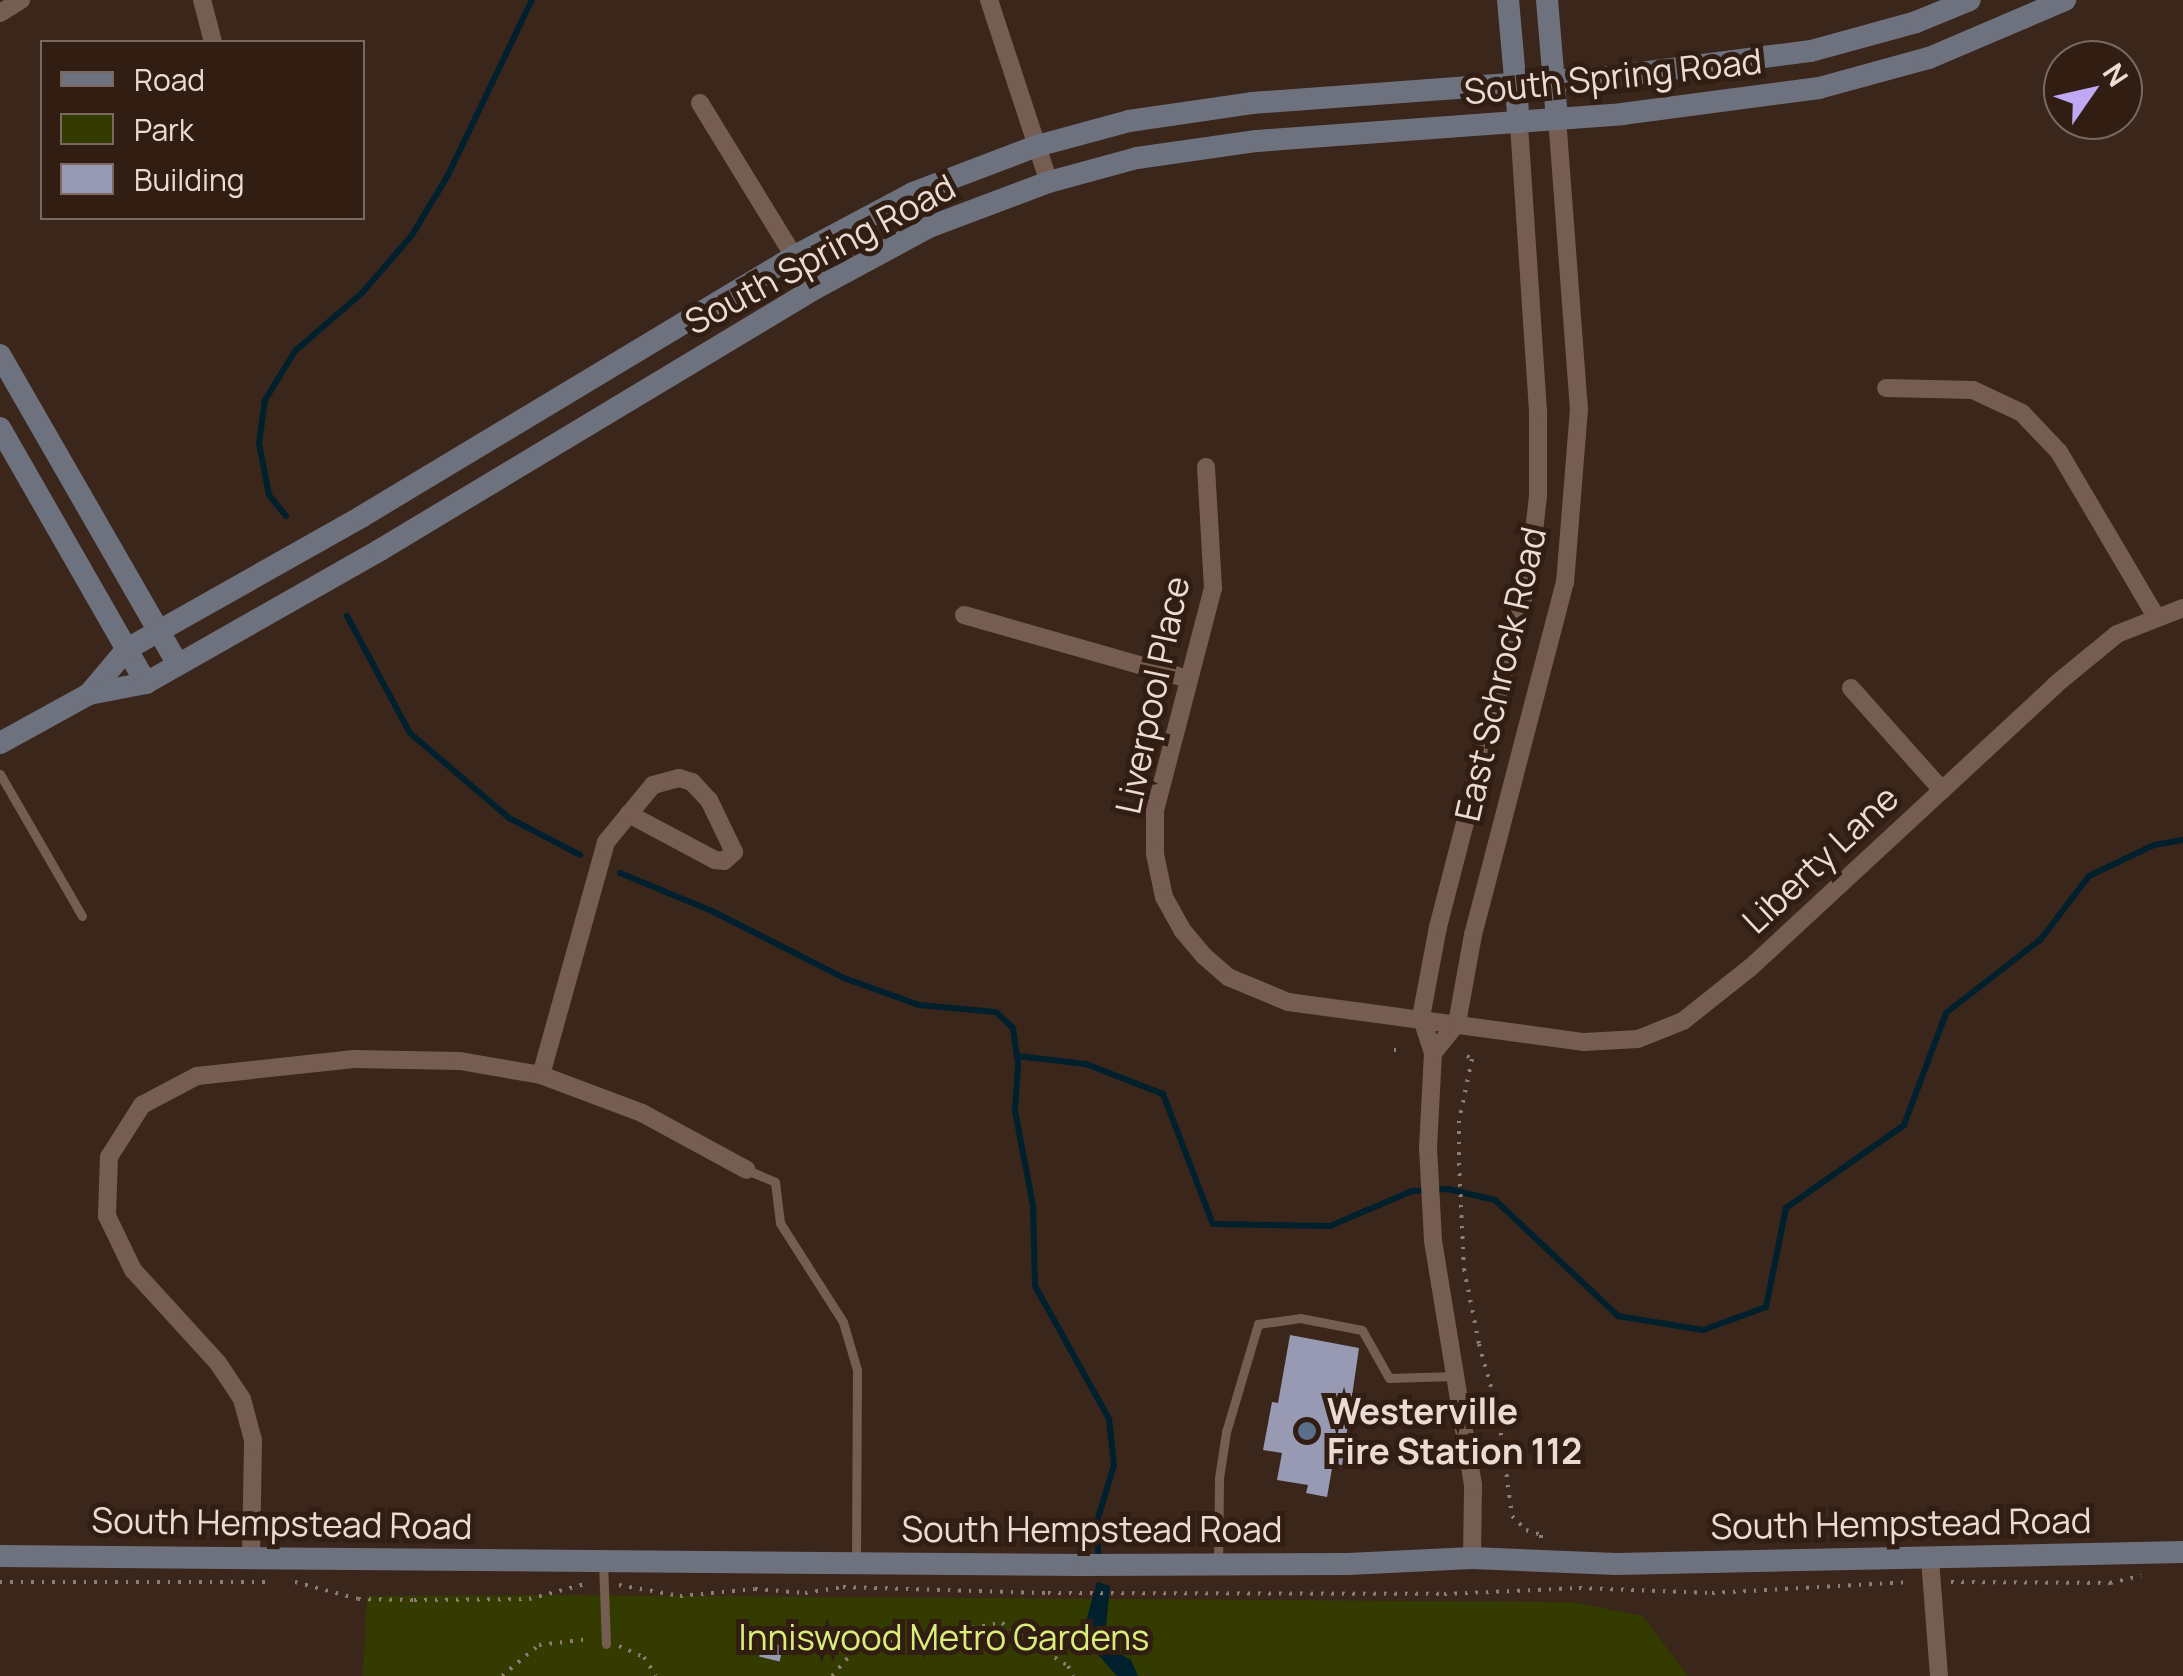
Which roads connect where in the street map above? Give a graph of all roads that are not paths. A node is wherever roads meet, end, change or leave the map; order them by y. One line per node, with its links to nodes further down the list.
1 (22, 0): 8 (street)
2 (202, 0): 9 (street)
3 (990, 0): 15 (street)
4 (1508, 0): 11 (main road, East Schrock Road)
5 (1548, 0): 10 (main road, East Schrock Road)
6 (1970, 0): 10 (main road, South Spring Road)
7 (2065, 0): 13 (main road, South Spring Road)
8 (0, 13)
9 (212, 40)
10 (1554, 82): 11 (main road, South Spring Road); 13 (main road, East Schrock Road)
11 (1517, 84): 14 (main road, East Schrock Road); 15 (main road, South Spring Road)
12 (700, 102): 17 (street)
13 (1557, 120): 14 (main road, South Spring Road); 39 (street, East Schrock Road)
14 (1519, 123): 16 (main road, South Spring Road); 38 (street, East Schrock Road)
15 (1037, 146): 16 (street); 17 (main road, South Spring Road)
16 (1048, 182): 18 (main road, South Spring Road)
17 (795, 256): 18 (street); 26 (main road, South Spring Road)
18 (814, 289): 28 (main road, South Spring Road)
19 (0, 356): 26 (main road)
20 (1886, 388): 25 (street)
21 (0, 428): 27 (main road)
22 (1206, 467): 29 (street, Liverpool Place)
23 (2183, 608): 25 (street, Liberty Lane)
24 (964, 615): 29 (street)
25 (2155, 615): 35 (street, Liberty Lane)
26 (159, 631): 27 (main road, South Spring Road); 28 (main road)
27 (127, 649): 30 (main road); 32 (main road, South Spring Road)
28 (178, 664): 30 (main road, South Spring Road)
29 (1188, 679): 38 (street, Liverpool Place)
30 (146, 683): 32 (main road, South Spring Road)
31 (1851, 688): 35 (street)
32 (89, 694): 33 (main road, South Spring Road)
33 (0, 743)
34 (0, 774): 37 (lane)
35 (1942, 790): 39 (street, Liberty Lane)
36 (629, 814): 36 (street); 41 (street)
37 (82, 916)
38 (1421, 1017): 39 (street, Liverpool Place); 40 (street, East Schrock Road)
39 (1457, 1023): 40 (street, East Schrock Road)
40 (1432, 1053): 43 (street, East Schrock Road)
41 (541, 1075): 42 (street); 46 (street)
42 (747, 1170): 49 (lane)
43 (1455, 1376): 47 (street, East Schrock Road); 50 (lane)
44 (2183, 1552): 48 (main road, South Hempstead Road)
45 (0, 1556): 46 (main road, South Hempstead Road)
46 (250, 1557): 51 (main road, South Hempstead Road)
47 (1472, 1558): 48 (main road, South Hempstead Road); 50 (main road, South Hempstead Road)
48 (1930, 1558): 53 (street)
49 (856, 1564): 50 (main road, South Hempstead Road); 51 (main road, South Hempstead Road)
50 (1218, 1565)
51 (603, 1572): 52 (lane)
52 (606, 1644)
53 (1939, 1676)

